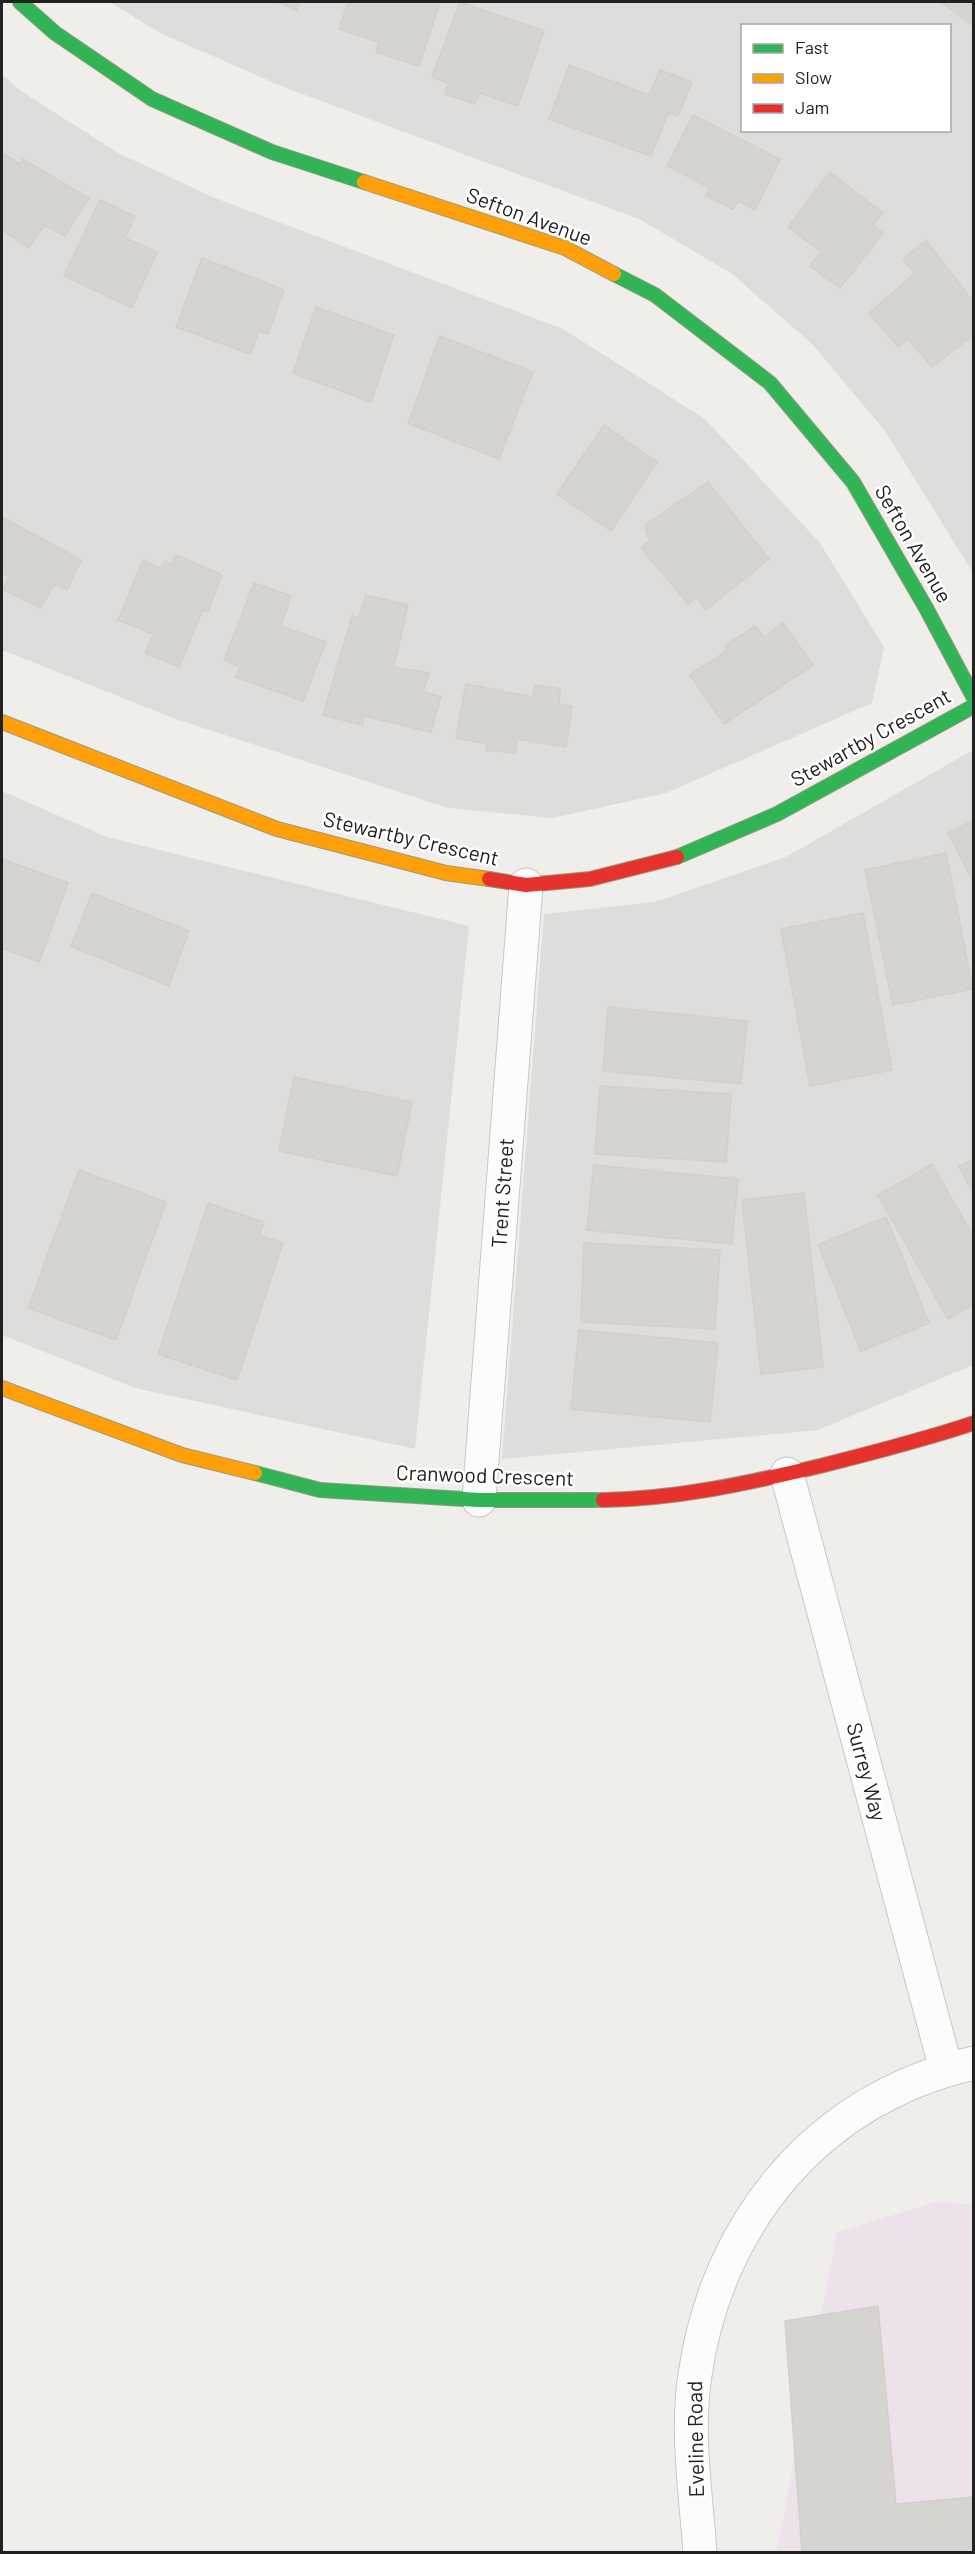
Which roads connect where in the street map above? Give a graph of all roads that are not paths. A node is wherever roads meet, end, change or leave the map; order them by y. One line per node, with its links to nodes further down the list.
1 (20, 2): 2 (street, Sefton Avenue)
2 (974, 698)
3 (974, 706): 5 (street, Stewartby Crescent)
4 (2, 722): 5 (street, Stewartby Crescent)
5 (526, 885): 9 (street, Trent Street)
6 (2, 1388): 9 (street, Cranwood Crescent)
7 (974, 1422): 8 (street, Cranwood Crescent)
8 (787, 1474): 9 (street, Cranwood Crescent); 10 (street, Surrey Way)
9 (479, 1500)
10 (960, 2066): 11 (street, Eveline Road)
11 (700, 2553)

